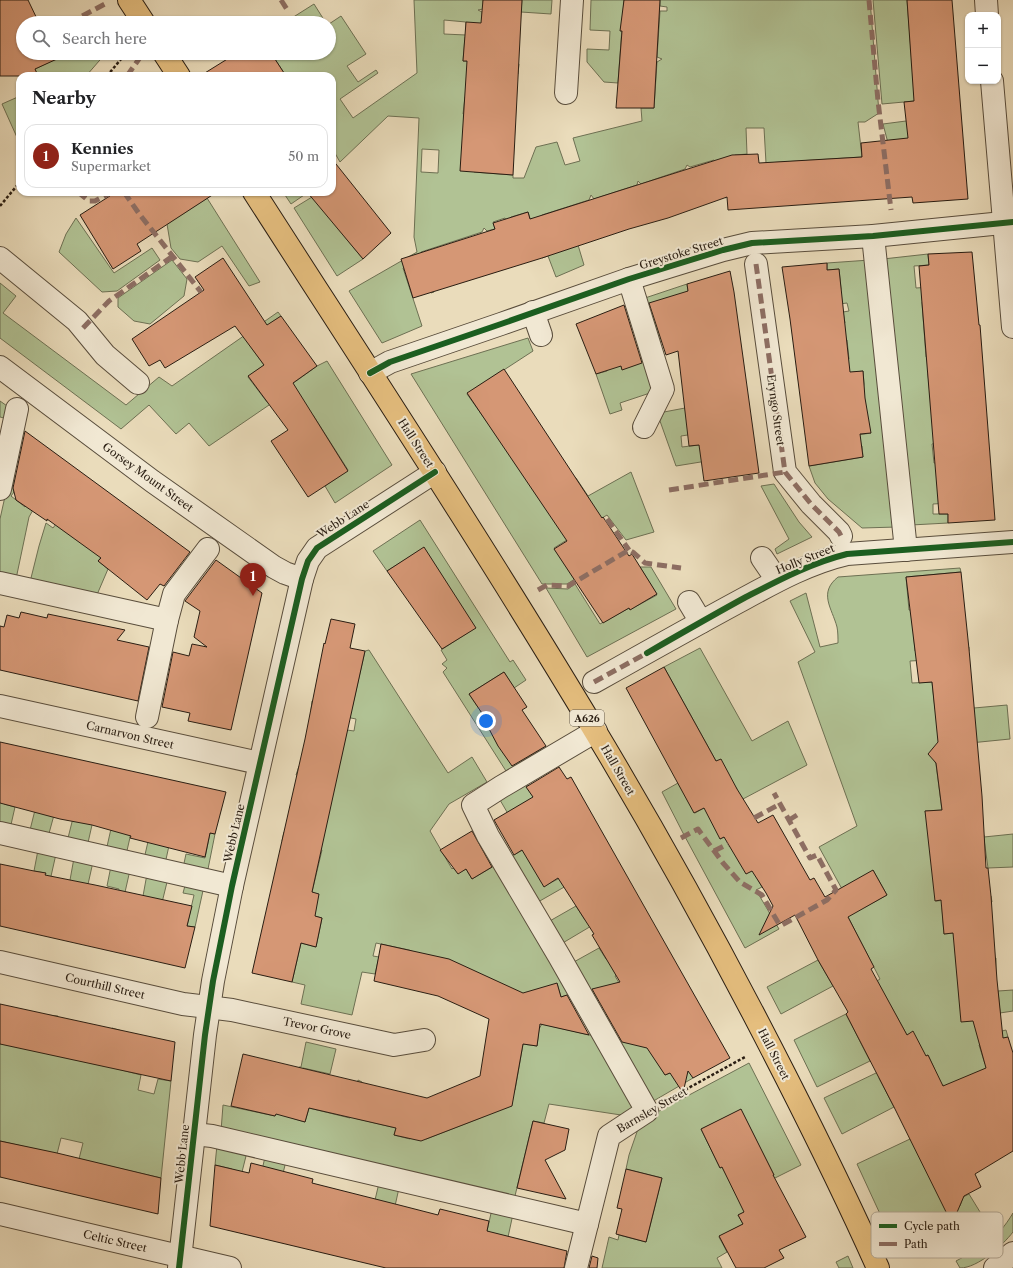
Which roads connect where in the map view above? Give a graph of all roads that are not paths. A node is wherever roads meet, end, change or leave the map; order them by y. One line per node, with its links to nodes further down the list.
1 (129, 0): 5 (main road)
2 (572, 0): 9 (street)
3 (986, 0): 4 (street)
4 (987, 12)
5 (139, 16)
6 (169, 60): 7 (main road)
7 (176, 72)
8 (992, 84): 11 (street)
9 (566, 93)
10 (257, 196): 20 (main road, Hall Street / A626)
11 (1009, 223): 12 (street, Greystoke Street); 17 (street)
12 (873, 236): 15 (street, Greystoke Street); 29 (street)
13 (0, 258): 21 (street)
14 (756, 264): 26 (street, Eryngo Street)
15 (629, 279): 16 (street, Greystoke Street); 23 (street)
16 (533, 312): 18 (street); 20 (street, Greystoke Street)
17 (1013, 327)
18 (541, 335)
19 (0, 367): 31 (street, Gorsey Mount Street)
20 (370, 373): 24 (main road, Hall Street / A626)
21 (138, 383)
22 (17, 409): 25 (street)
23 (644, 426)
24 (435, 472): 31 (street, Webb Lane); 40 (main road, Hall Street / A626)
25 (0, 489)
26 (841, 536)
27 (1013, 542): 29 (street, Holly Street)
28 (208, 549): 35 (street)
29 (906, 550): 32 (street, Holly Street)
30 (762, 558): 32 (street)
31 (302, 579): 41 (street, Webb Lane)
32 (777, 580): 36 (street, Holly Street)
33 (0, 583): 35 (street)
34 (689, 602): 36 (street)
35 (167, 620): 39 (street)
36 (701, 622): 37 (street, Holly Street)
37 (594, 682)
38 (0, 706): 41 (street, Carnarvon Street)
39 (147, 717)
40 (596, 732): 49 (street, Barnsley Street); 50 (main road, Hall Street / A626)
41 (259, 763): 43 (street, Webb Lane)
42 (0, 834): 43 (street)
43 (232, 886): 45 (street, Webb Lane)
44 (0, 962): 45 (street, Courthill Street)
45 (210, 1006): 46 (street, Trevor Grove); 47 (street, Webb Lane)
46 (424, 1040)
47 (194, 1134): 49 (street); 53 (street, Webb Lane)
48 (0, 1214): 53 (street, Celtic Street)
49 (587, 1224): 55 (street, Barnsley Street)
50 (871, 1253)
51 (1013, 1254): 57 (street)
52 (873, 1258): 56 (main road, Hall Street / A626)
53 (180, 1262): 54 (street, Celtic Street)
54 (230, 1268)
55 (576, 1268)
56 (878, 1268)
57 (995, 1268)

